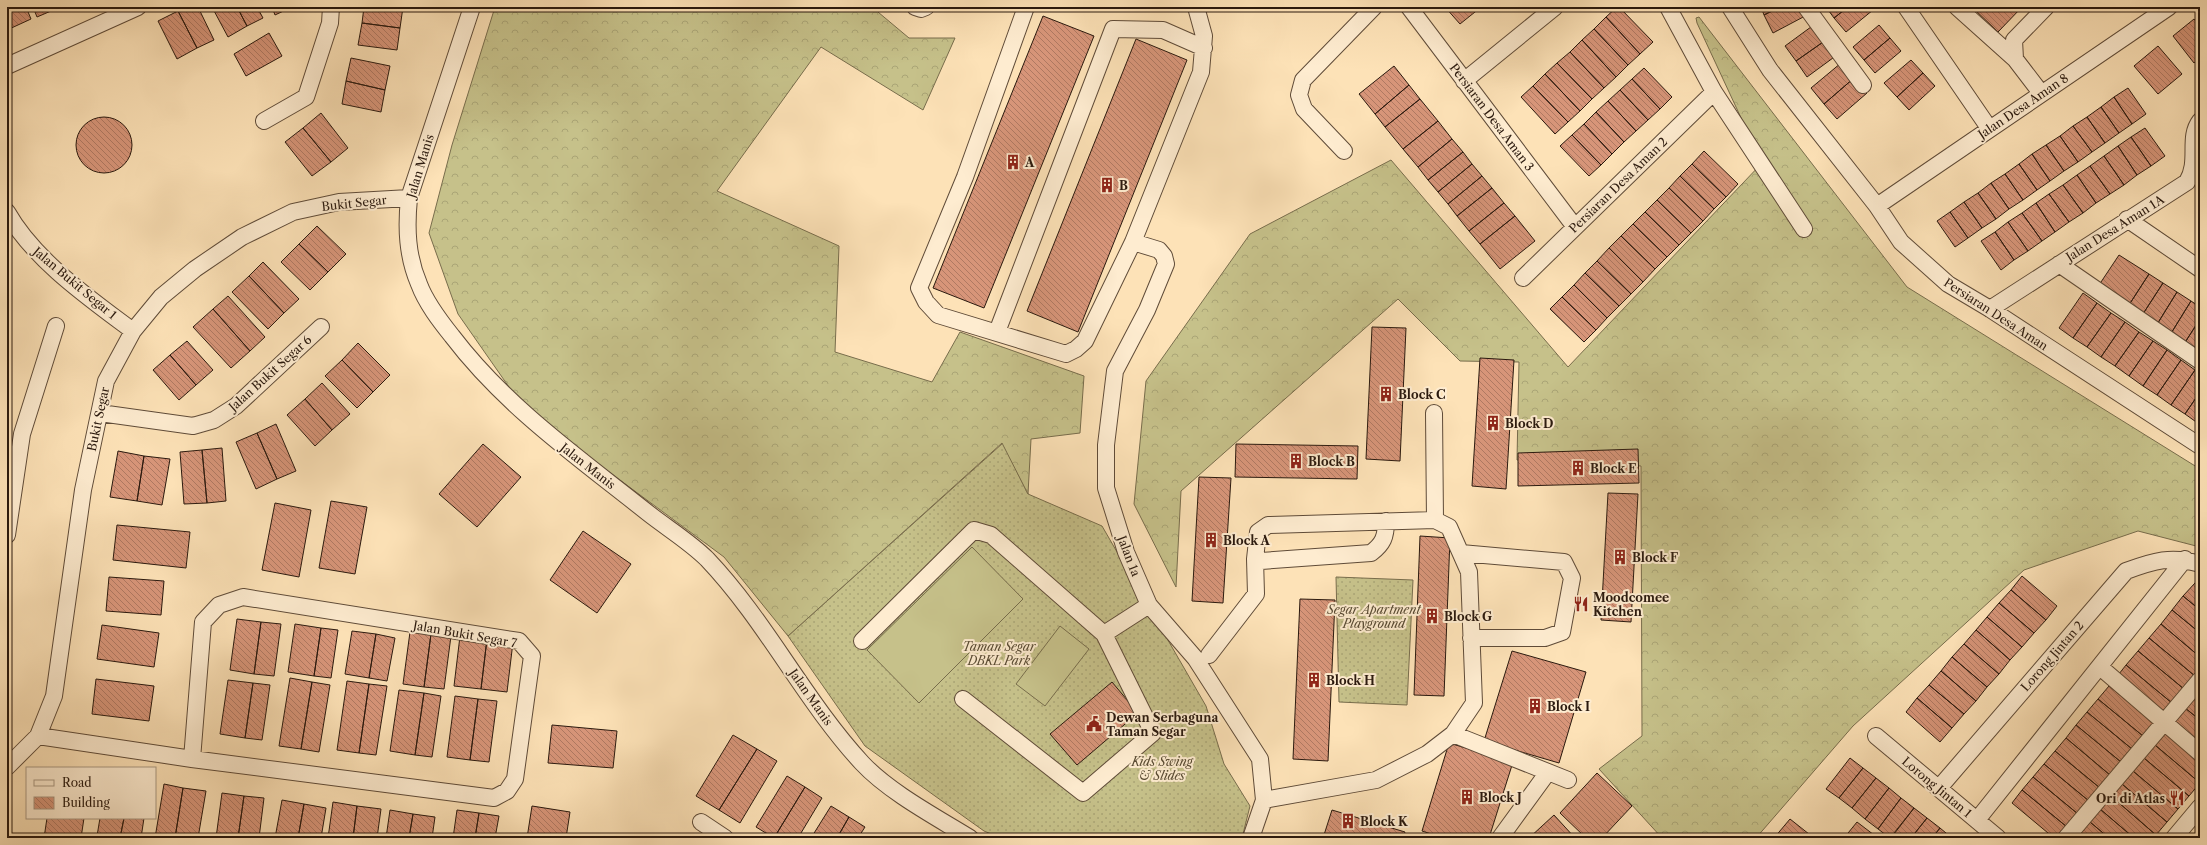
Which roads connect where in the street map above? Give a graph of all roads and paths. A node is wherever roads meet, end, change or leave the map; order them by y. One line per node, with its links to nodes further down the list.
1 (138, 7): 20 (street)
2 (331, 7): 25 (street)
3 (472, 7): 29 (street, Jalan Manis)
4 (915, 7): 5 (street)
5 (926, 7)
6 (1026, 7): 43 (street)
7 (1196, 7): 18 (street)
8 (1374, 7): 28 (street)
9 (1409, 7): 21 (street, Persiaran Desa Aman 3)
10 (1555, 7): 21 (street)
11 (1668, 7): 23 (street)
12 (1730, 7): 30 (street, Persiaran Desa Aman)
13 (1806, 7): 22 (street)
14 (1906, 7): 27 (street)
15 (1956, 7): 19 (street)
16 (2046, 7): 19 (street)
17 (2169, 7): 24 (street, Jalan Desa Aman 8)
18 (1204, 48): 35 (street); 43 (street)
19 (2016, 59): 24 (street)
20 (7, 66)
21 (1464, 81): 33 (street, Persiaran Desa Aman 3)
22 (1863, 85)
23 (1714, 92): 33 (street, Persiaran Desa Aman 2); 34 (street)
24 (2041, 93): 27 (street, Jalan Desa Aman 8)
25 (264, 121)
26 (2200, 121): 32 (street, Jalan Desa Aman 1A)
27 (1989, 128): 30 (street, Jalan Desa Aman 8)
28 (1344, 151)
29 (409, 198): 42 (street, Bukit Segar); 77 (street, Jalan Manis)
30 (1877, 206): 39 (street, Persiaran Desa Aman)
31 (7, 212): 42 (street, Jalan Bukit Segar 1)
32 (2128, 219): 36 (street, Jalan Desa Aman 1A); 37 (street)
33 (1575, 227): 38 (street, Persiaran Desa Aman 2)
34 (1804, 229)
35 (1133, 242): 43 (street); 54 (street, Jalan 1a)
36 (2059, 264): 39 (street, Jalan Desa Aman 1A); 44 (street)
37 (2200, 269)
38 (1523, 278)
39 (1990, 309): 47 (street, Persiaran Desa Aman)
40 (56, 326): 50 (street)
41 (321, 327): 45 (street, Jalan Bukit Segar 6)
42 (133, 331): 45 (street, Bukit Segar)
43 (997, 332)
44 (2200, 361)
45 (100, 413): 64 (street, Bukit Segar)
46 (1434, 413): 48 (street)
47 (2200, 446)
48 (1435, 520): 49 (street); 51 (street)
49 (1386, 521): 52 (street); 52 (street)
50 (7, 535)
51 (1461, 553): 56 (street); 56 (street)
52 (1255, 559): 58 (street)
53 (2193, 562): 59 (street, Lorong Jintan 2); 71 (street, Lorong Jintan 2)
54 (1149, 605): 55 (street); 72 (street, Jalan 1a)
55 (1104, 634): 57 (street); 61 (street)
56 (1471, 638): 63 (street)
57 (862, 641)
58 (1209, 655)
59 (2100, 667): 62 (street); 74 (street, Lorong Jintan 2)
60 (2200, 680): 62 (street)
61 (963, 699)
62 (2164, 723): 66 (street); 81 (street)
63 (1453, 734): 69 (street); 72 (street)
64 (38, 736): 67 (street, Jalan Bukit Segar 7); 68 (street, Bukit Segar)
65 (1876, 736): 71 (street, Lorong Jintan 1)
66 (2200, 753)
67 (192, 759): 67 (street, Jalan Bukit Segar 7)
68 (7, 767)
69 (1548, 772): 70 (street); 79 (street)
70 (1568, 780)
71 (1939, 788): 74 (street, Lorong Jintan 1)
72 (1264, 800): 78 (street, Jalan 1a)
73 (2200, 807): 82 (street)
74 (1977, 820): 80 (street, Lorong Jintan 1)
75 (701, 822): 76 (street)
76 (725, 838)
77 (970, 838)
78 (1251, 838)
79 (1500, 838)
80 (1998, 838)
81 (2066, 838)
82 (2174, 838)

